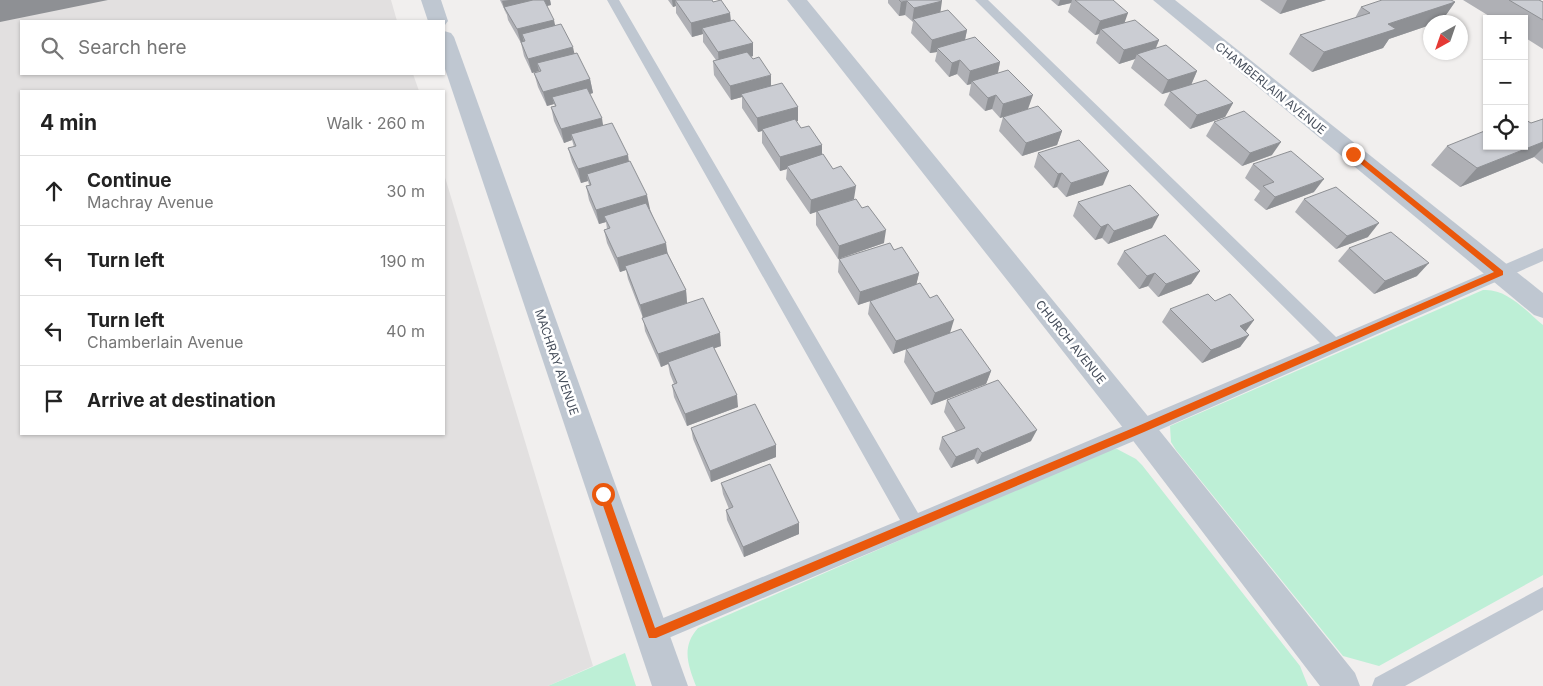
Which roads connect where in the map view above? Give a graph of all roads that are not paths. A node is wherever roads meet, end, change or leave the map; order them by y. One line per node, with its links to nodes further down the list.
1 (431, 0): 6 (street)
2 (613, 0): 13 (lane)
3 (797, 0): 12 (street, CHURCH AVENUE)
4 (980, 0): 11 (lane)
5 (1163, 0): 9 (street, CHAMBERLAIN AVENUE)
6 (438, 20)
7 (445, 40): 15 (street, MACHRAY AVENUE)
8 (1543, 254): 9 (lane)
9 (1500, 273): 10 (street, CHAMBERLAIN AVENUE); 11 (lane)
10 (1543, 308)
11 (1334, 346): 12 (lane)
12 (1141, 429): 13 (lane); 17 (street, CHURCH AVENUE)
13 (913, 524): 15 (lane)
14 (1543, 598): 18 (lane)
15 (652, 634): 16 (street, MACHRAY AVENUE)
16 (670, 686)
17 (1342, 686)
18 (1383, 686)

